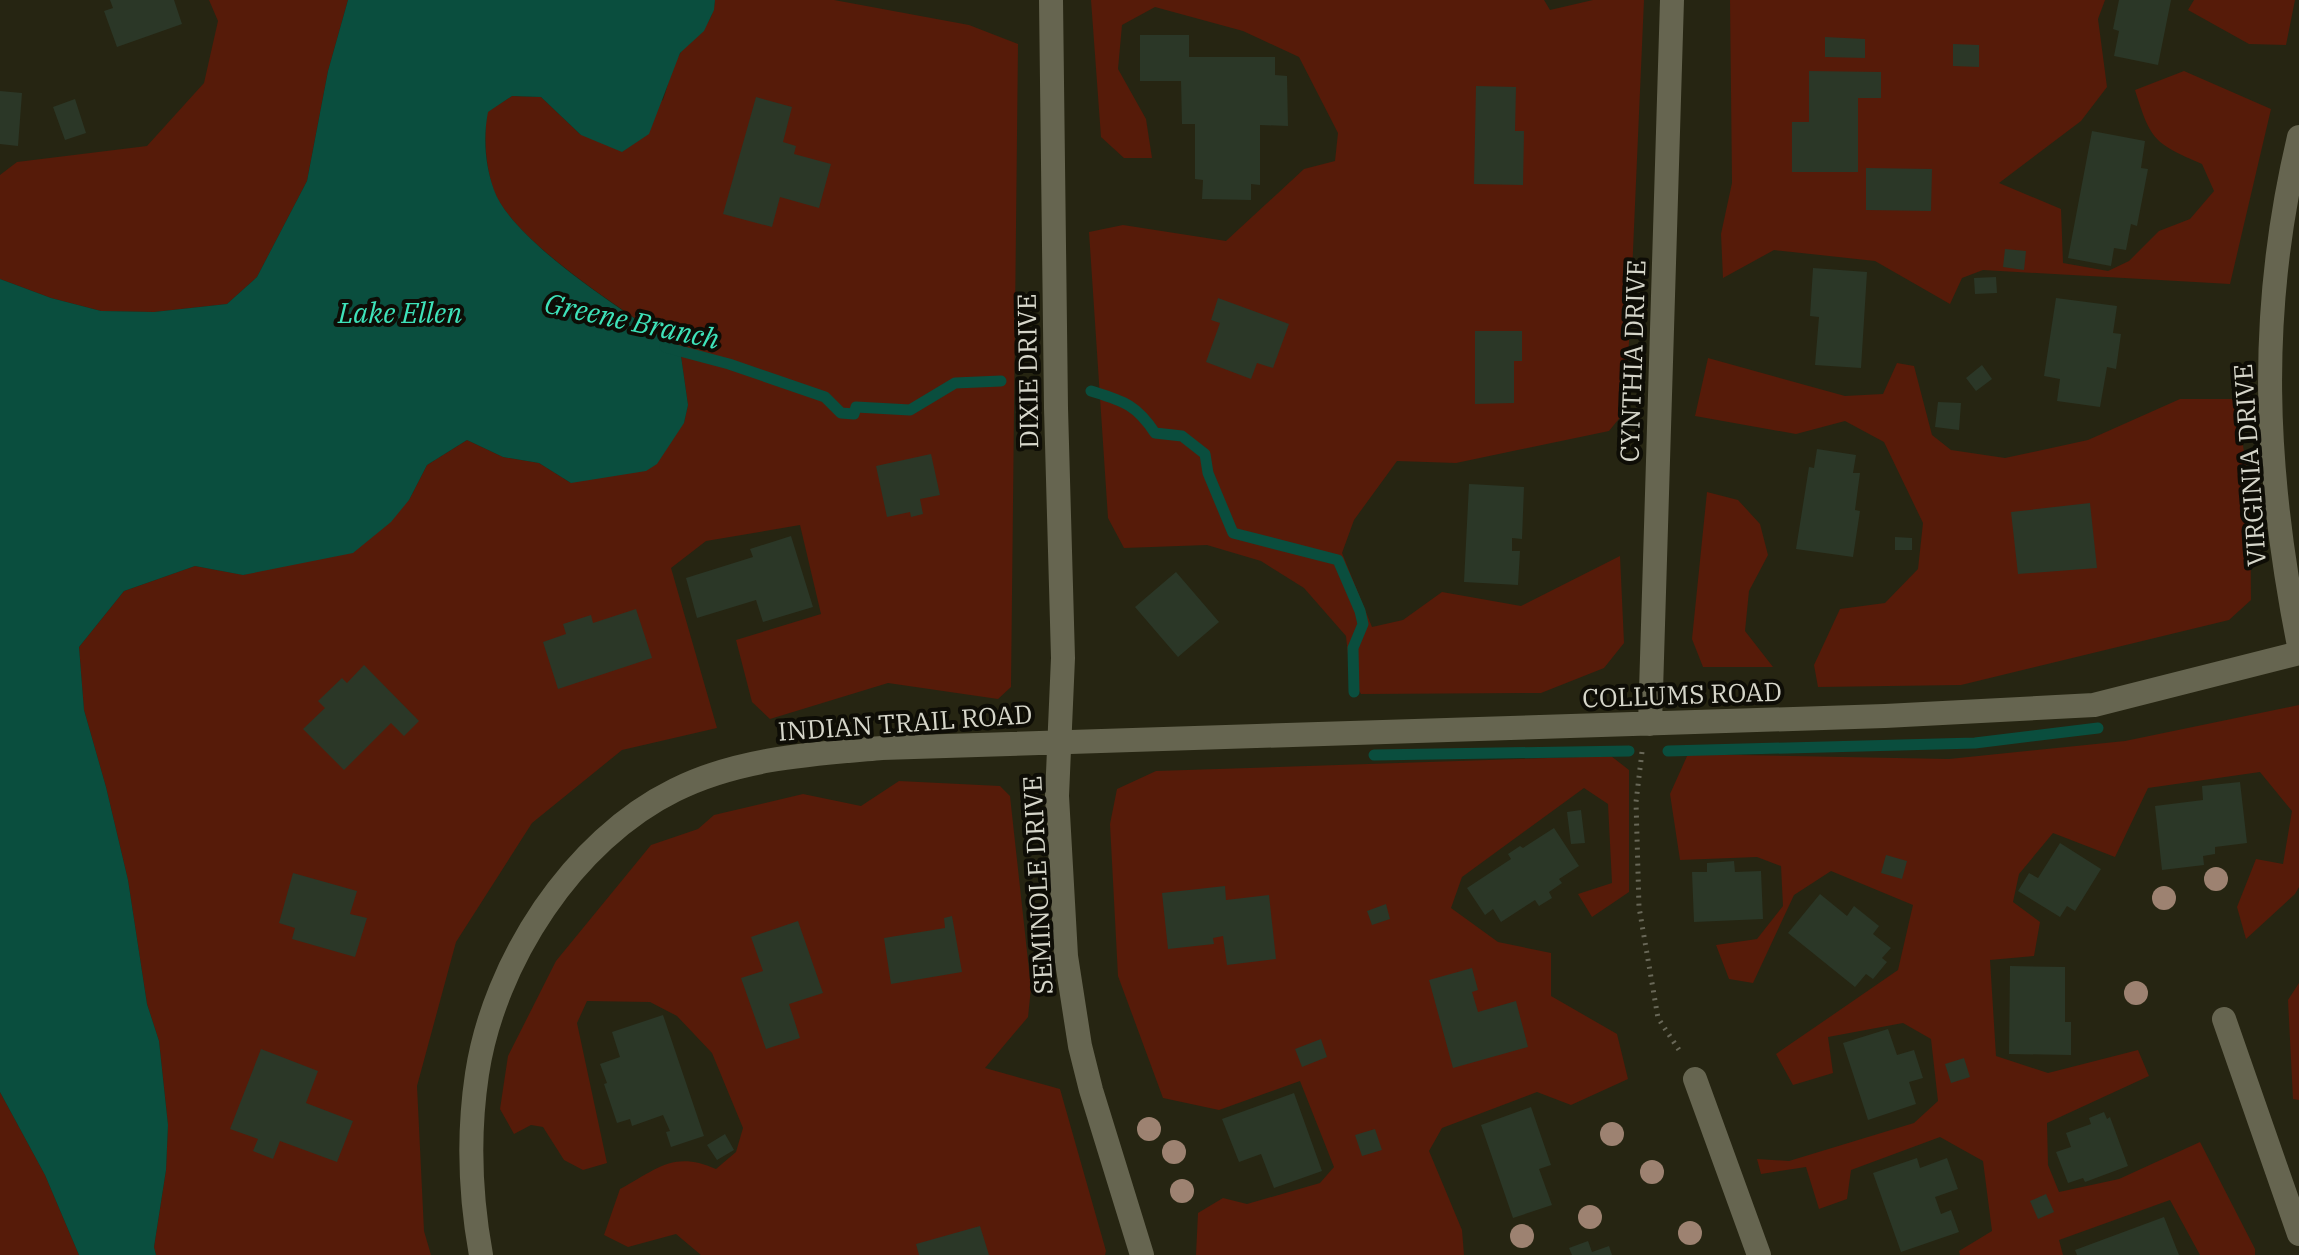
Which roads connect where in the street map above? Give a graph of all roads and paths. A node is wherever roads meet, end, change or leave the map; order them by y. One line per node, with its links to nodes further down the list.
1 (1051, 0): 7 (street, DIXIE DRIVE)
2 (1672, 0): 6 (street, CYNTHIA DRIVE)
3 (2299, 137): 4 (street, VIRGINIA DRIVE)
4 (2299, 646)
5 (2299, 653): 6 (street, COLLUMS ROAD)
6 (1650, 724): 7 (street, COLLUMS ROAD); 9 (path)
7 (1060, 742): 11 (street, INDIAN TRAIL ROAD); 12 (street, SEMINOLE DRIVE)
8 (2224, 1019): 10 (street)
9 (1695, 1079): 13 (street)
10 (2299, 1234)
11 (481, 1255)
12 (1142, 1255)
13 (1759, 1255)

